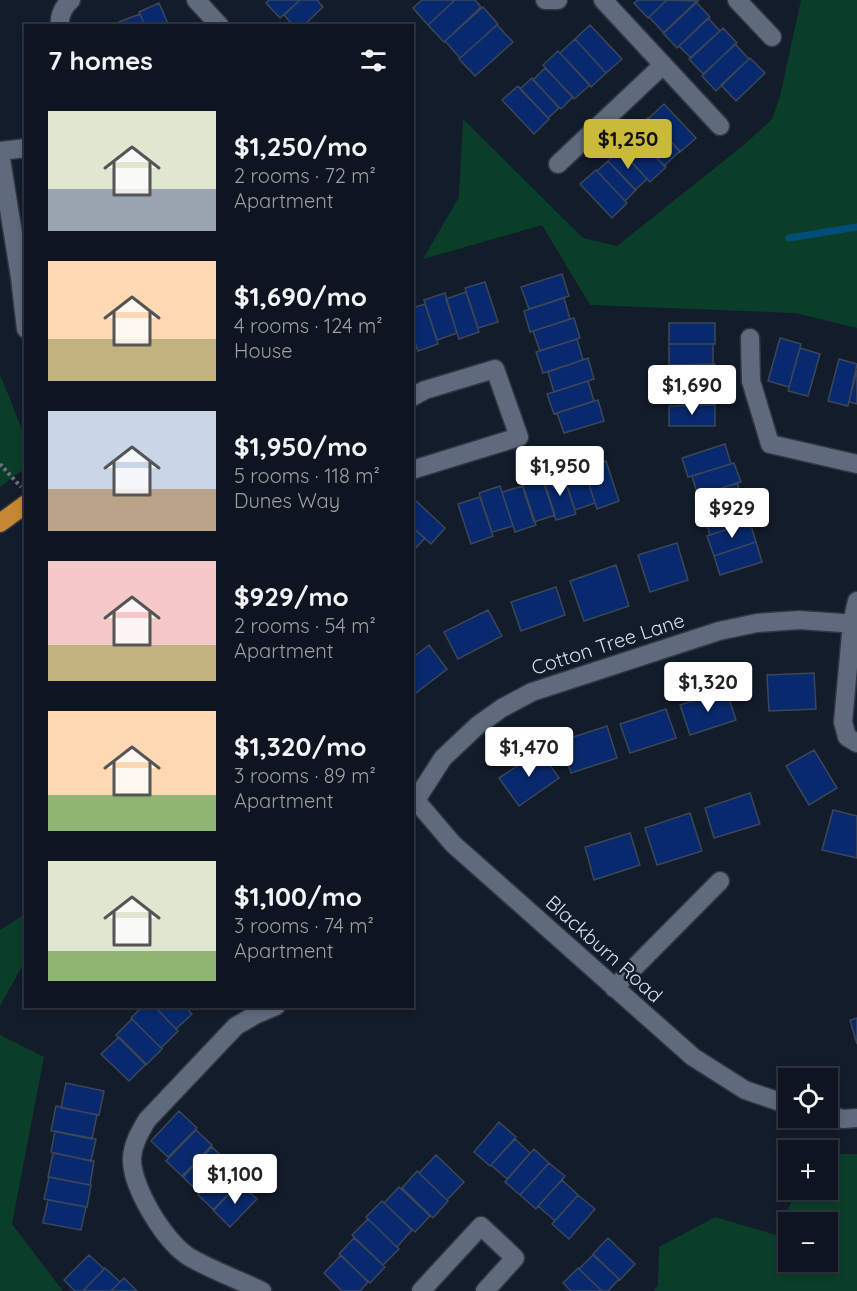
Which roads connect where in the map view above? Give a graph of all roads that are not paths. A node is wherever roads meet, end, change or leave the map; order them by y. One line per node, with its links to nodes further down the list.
1 (71, 0): 7 (street)
2 (196, 0): 8 (street)
3 (545, 0): 4 (street)
4 (558, 0)
5 (603, 0): 10 (street)
6 (737, 0): 9 (street)
7 (60, 24)
8 (218, 24)
9 (772, 37)
10 (663, 65): 11 (street); 14 (street)
11 (720, 126)
12 (24, 148): 13 (street)
13 (0, 152): 15 (street)
14 (558, 164)
15 (23, 277): 16 (street)
16 (24, 294)
17 (750, 338): 19 (street)
18 (414, 396): 20 (street)
19 (857, 465)
20 (414, 469)
21 (24, 505): 22 (highway)
22 (0, 523)
23 (857, 601): 24 (street)
24 (854, 623): 25 (street); 26 (street, Cotton Tree Lane)
25 (857, 742)
26 (414, 801): 28 (street, Blackburn Road)
27 (720, 881): 28 (street)
28 (614, 988): 30 (street, Blackburn Road)
29 (271, 1008): 33 (street)
30 (778, 1101)
31 (838, 1118): 32 (street)
32 (857, 1118)
33 (262, 1291)
34 (421, 1291): 35 (street)
35 (485, 1291)

